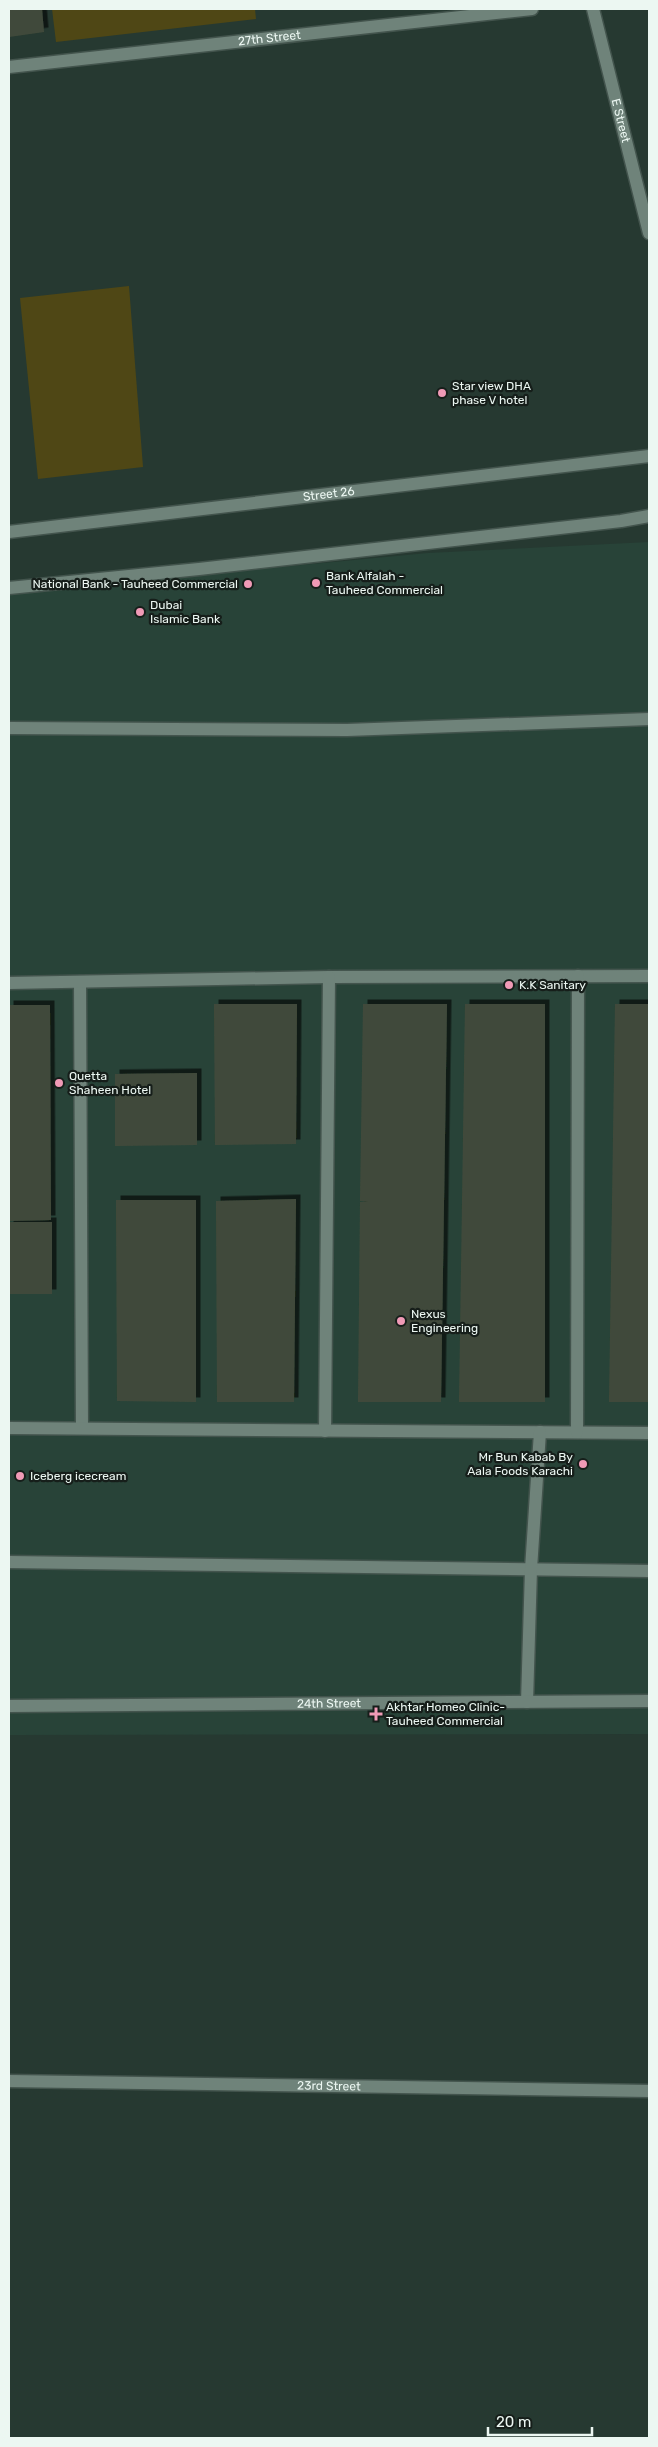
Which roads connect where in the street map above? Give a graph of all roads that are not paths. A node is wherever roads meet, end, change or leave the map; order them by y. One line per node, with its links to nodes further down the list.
1 (532, 9): 3 (street, 27th Street)
2 (593, 9): 4 (street, E Street)
3 (9, 67)
4 (649, 233)
5 (649, 456): 7 (street, Street 26)
6 (649, 516): 8 (street)
7 (9, 532)
8 (9, 588)
9 (649, 719): 10 (street)
10 (9, 728)
11 (578, 976): 12 (street); 13 (street); 20 (street)
12 (649, 976)
13 (329, 977): 14 (street); 18 (street)
14 (80, 982): 15 (street); 17 (street)
15 (9, 983)
16 (9, 1428): 17 (street)
17 (82, 1428): 18 (street)
18 (325, 1431): 19 (street)
19 (540, 1432): 20 (street); 23 (street)
20 (577, 1432): 21 (street)
21 (649, 1433)
22 (9, 1562): 23 (street)
23 (531, 1569): 24 (street); 26 (street)
24 (649, 1571)
25 (649, 1701): 26 (street, 24th Street)
26 (527, 1702): 27 (street, 24th Street)
27 (9, 1706)
28 (9, 2081): 29 (street, 23rd Street)
29 (649, 2091)

